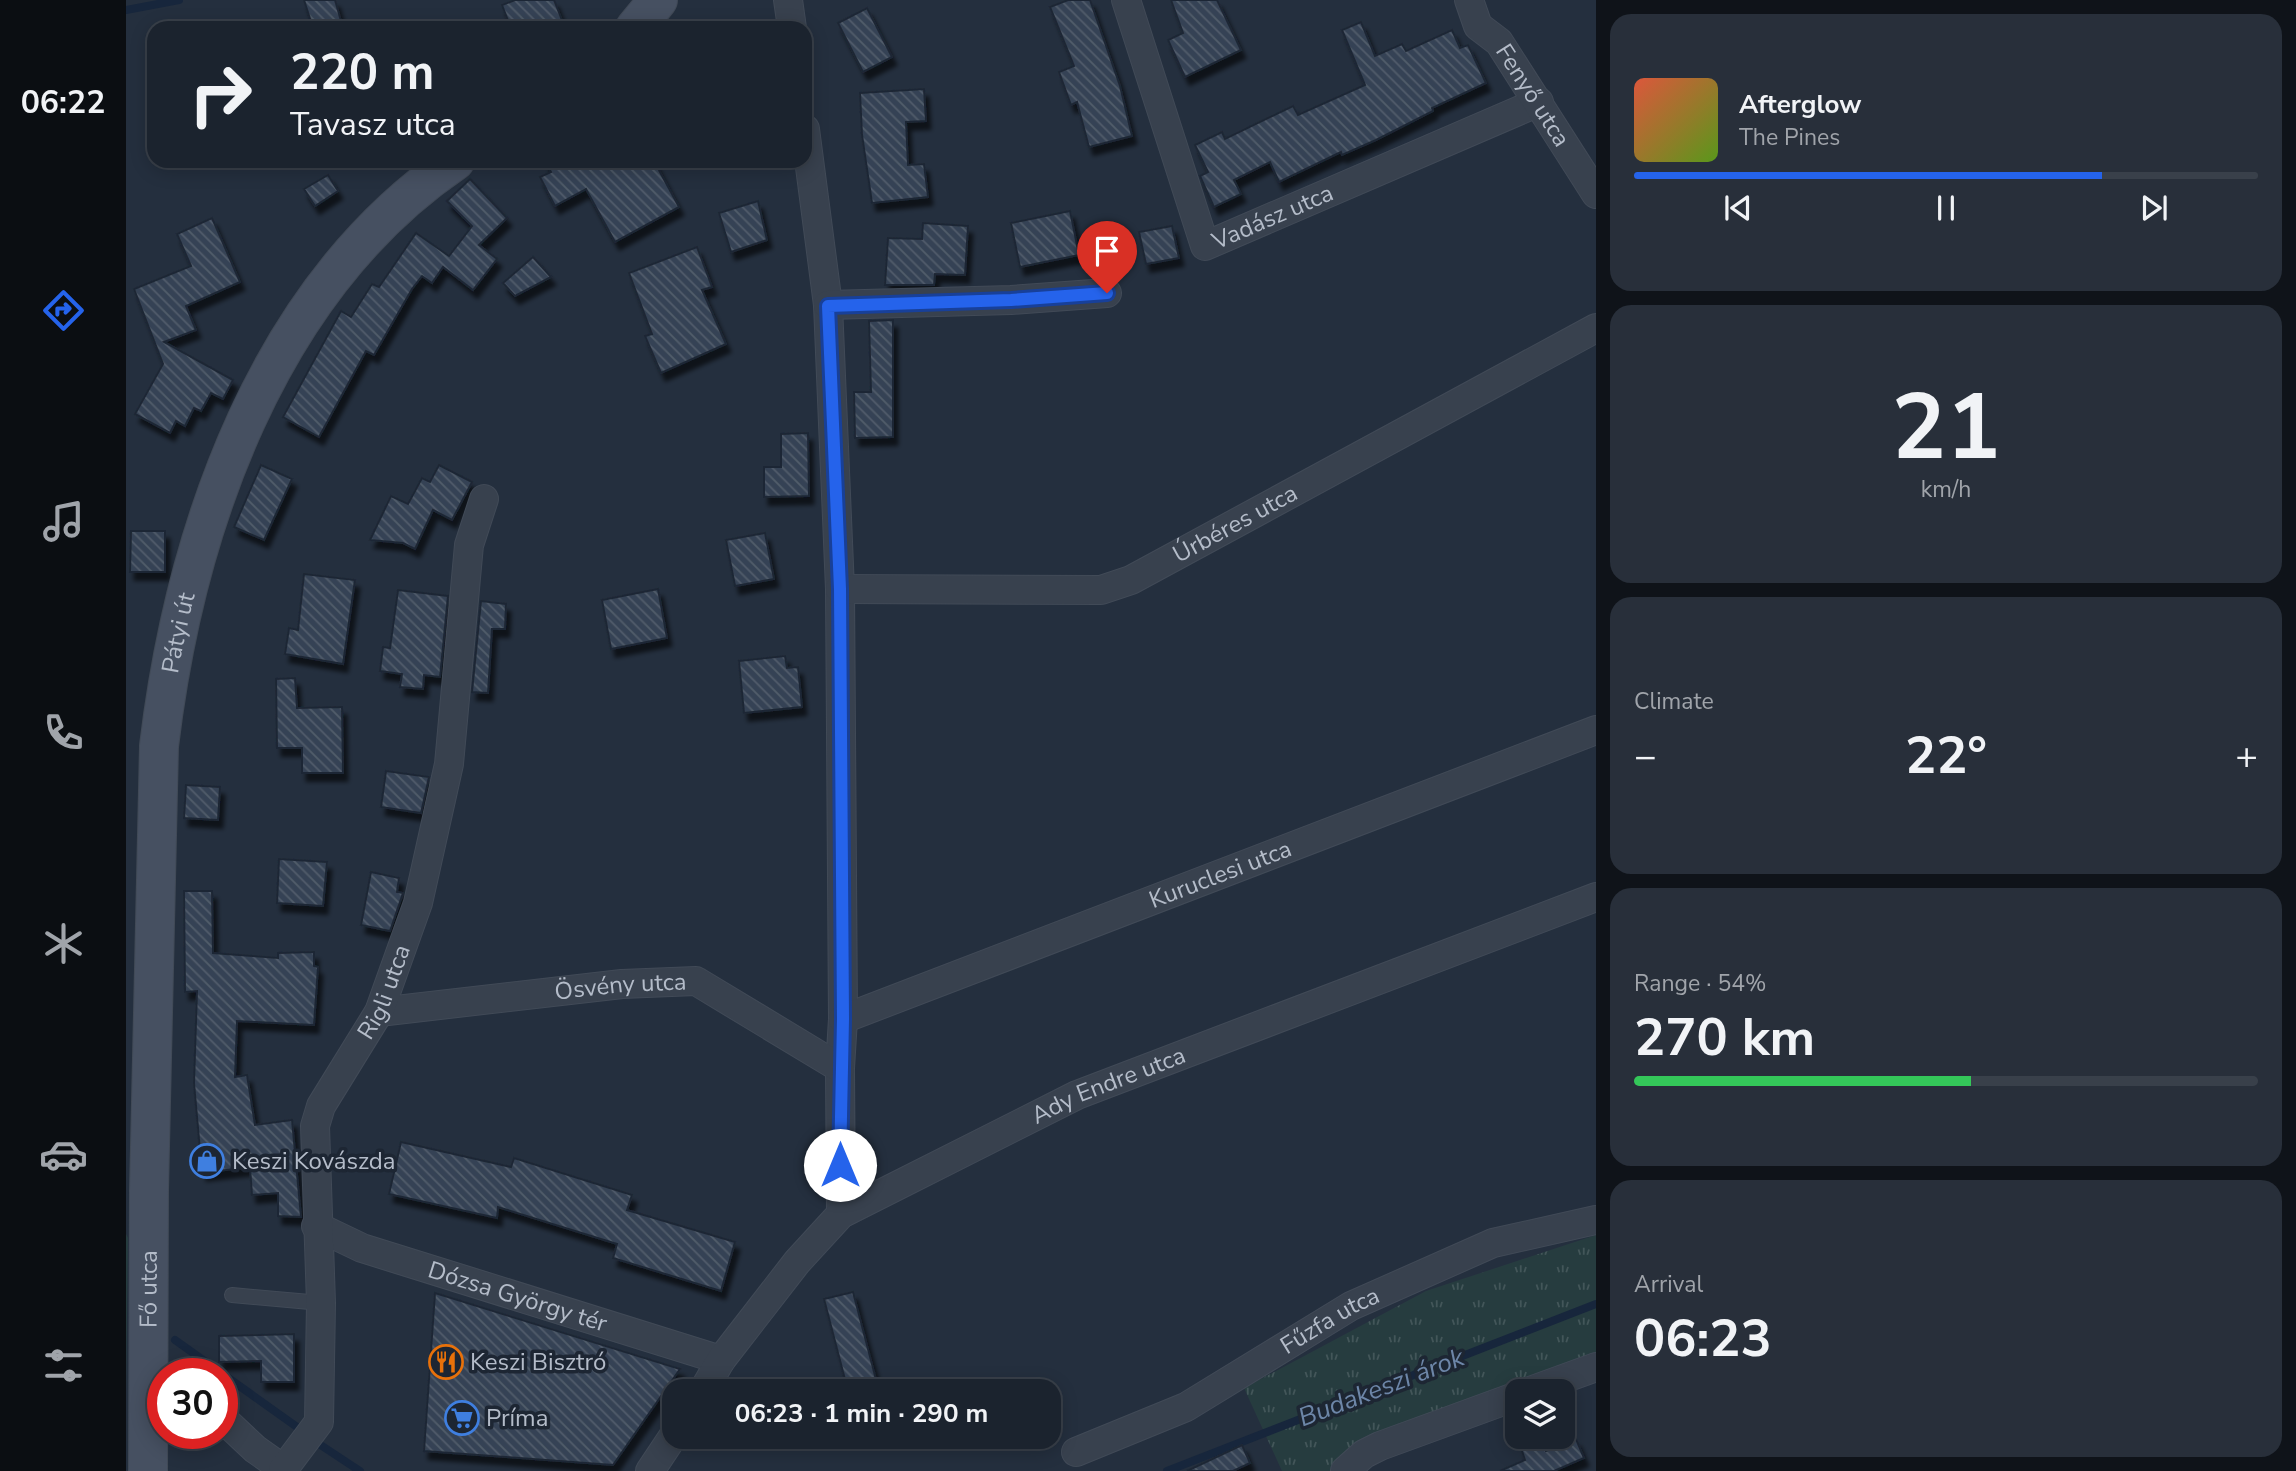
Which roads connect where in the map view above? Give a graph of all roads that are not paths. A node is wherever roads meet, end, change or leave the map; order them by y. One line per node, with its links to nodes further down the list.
1 (658, 0): 5 (main road)
2 (788, 0): 6 (street)
3 (1126, 0): 7 (street, Vadász utca)
4 (1469, 0): 7 (street, Fenyő utca)
5 (641, 21)
6 (791, 21)
7 (1539, 102): 10 (street, Fenyő utca)
8 (445, 168): 21 (main road, Pátyi út)
9 (810, 168): 12 (street)
10 (1596, 194)
11 (1107, 293): 12 (street)
12 (828, 306): 15 (street)
13 (1596, 328): 15 (street, Úrbéres utca)
14 (484, 499): 18 (street, Rigli utca)
15 (840, 589): 19 (street)
16 (1596, 730): 19 (street, Kuruclesi utca)
17 (1596, 897): 22 (street, Ady Endre utca)
18 (379, 1012): 20 (street, Ösvény utca); 24 (street, Rigli utca)
19 (843, 1019): 20 (street)
20 (840, 1068): 22 (street)
21 (138, 1186): 27 (main road, Fő utca)
22 (841, 1214): 28 (street, Ady Endre utca)
23 (1596, 1220): 36 (street, Fűzfa utca)
24 (316, 1226): 26 (street, Rigli utca); 28 (street, Dózsa György tér)
25 (232, 1295): 26 (lane)
26 (321, 1303): 37 (street, Rigli utca)
27 (153, 1358)
28 (721, 1360): 30 (street, Ady Endre utca)
29 (1596, 1367): 31 (street)
30 (710, 1379)
31 (1563, 1379)
32 (1505, 1400): 40 (street)
33 (238, 1431): 37 (street)
34 (150, 1449): 38 (main road, Fő utca)
35 (665, 1449): 39 (street)
36 (1076, 1452)
37 (285, 1470)
38 (148, 1471)
39 (650, 1471)
40 (1345, 1471)

